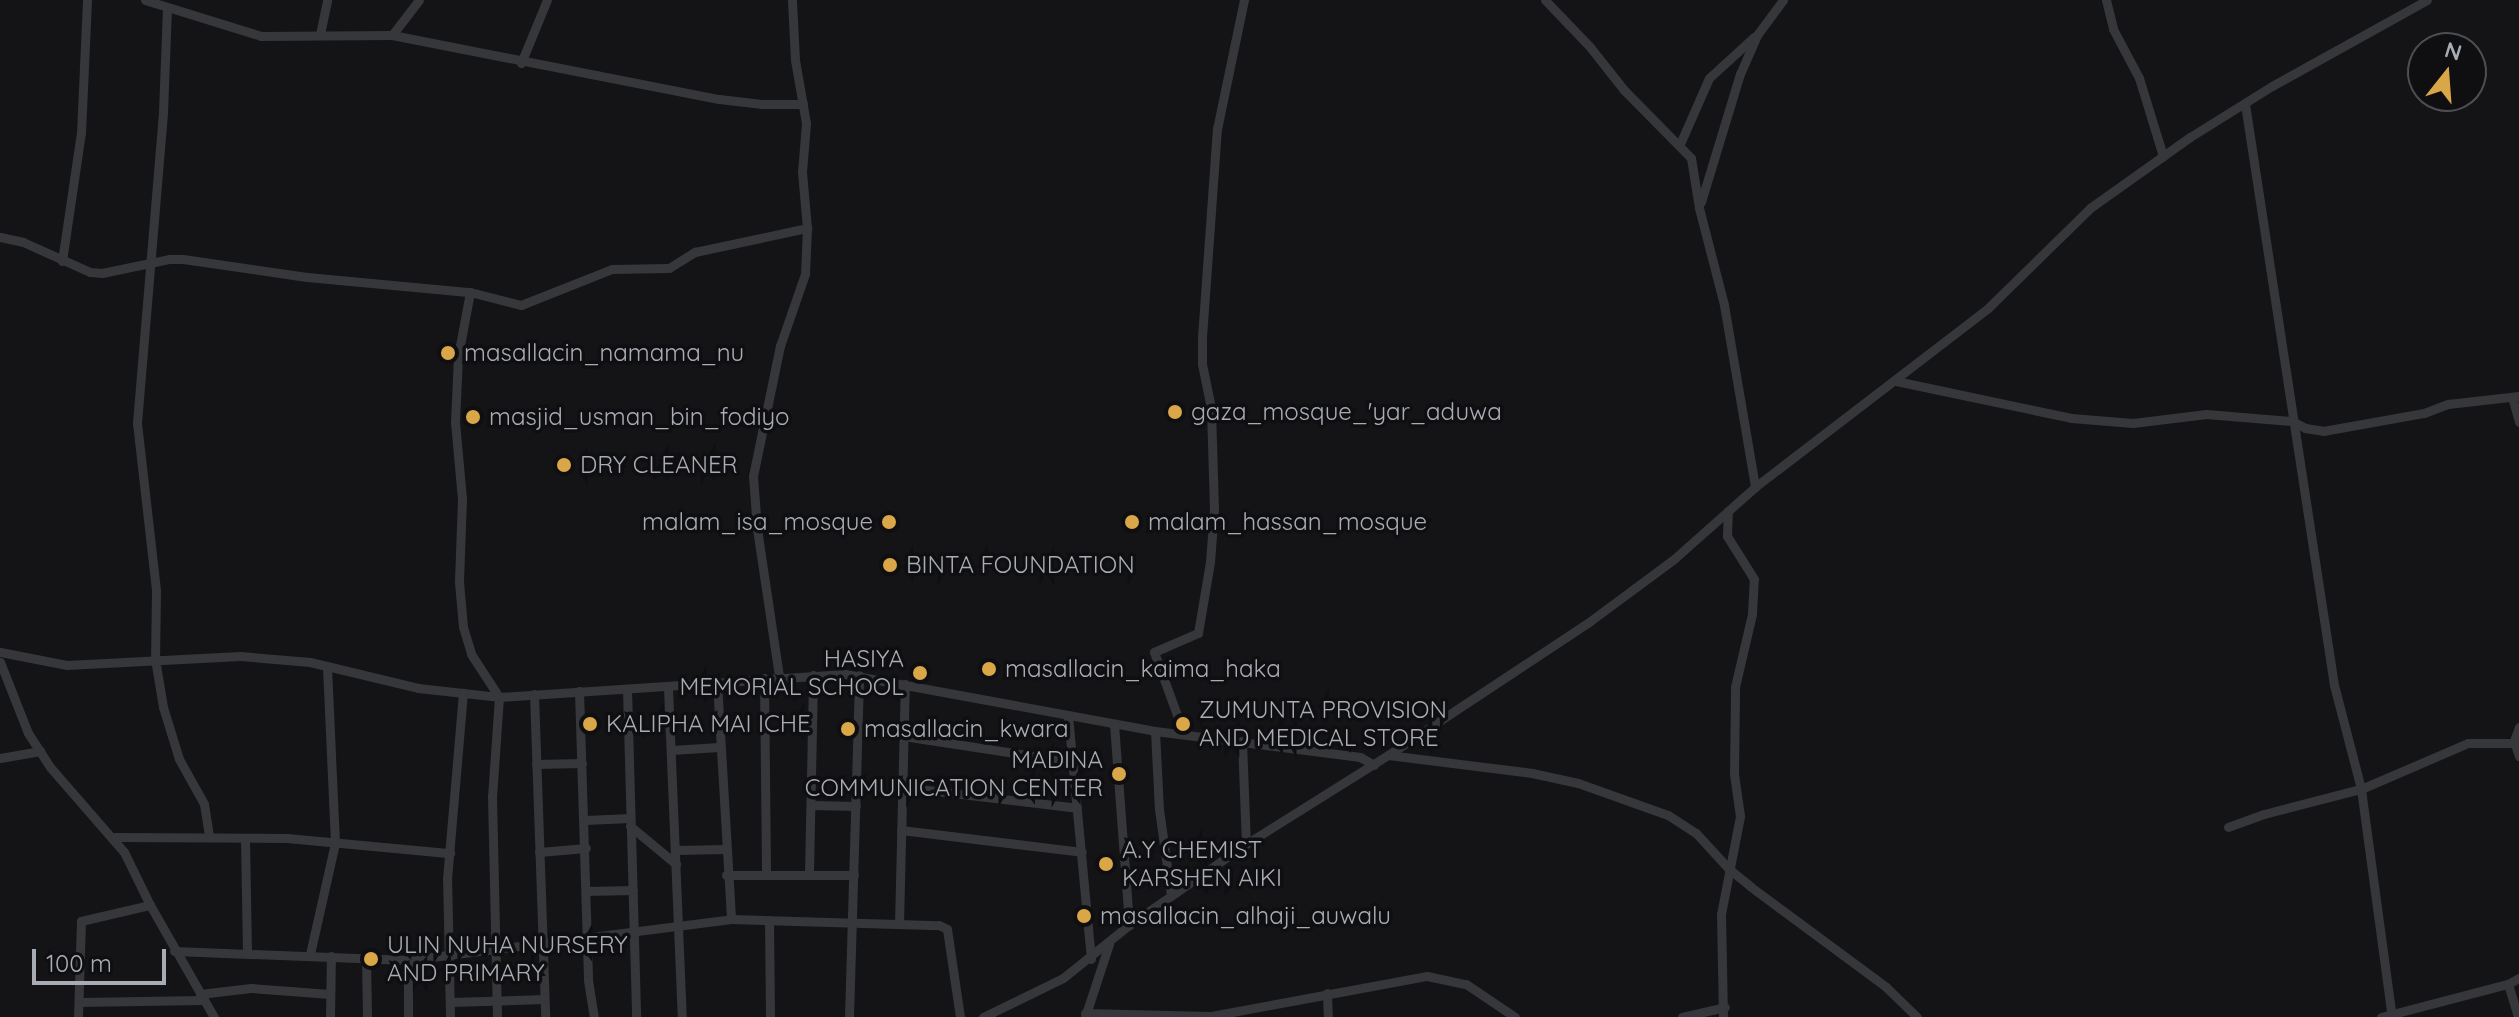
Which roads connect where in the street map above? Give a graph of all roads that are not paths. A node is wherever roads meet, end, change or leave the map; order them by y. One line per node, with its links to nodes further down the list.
1 (87, 0): 24 (street)
2 (145, 0): 12 (street)
3 (327, 0): 13 (street)
4 (419, 0): 14 (street)
5 (547, 0): 16 (street)
6 (792, 0): 17 (street)
7 (1244, 0): 53 (street)
8 (1545, 0): 19 (street)
9 (1783, 0): 15 (street)
10 (2106, 0): 20 (street)
11 (2427, 0): 18 (street)
12 (167, 8): 13 (street); 25 (street)
13 (320, 34): 14 (street)
14 (392, 35): 16 (street)
15 (1757, 35): 19 (street); 21 (street)
16 (521, 63): 17 (street)
17 (803, 104): 22 (street)
18 (2245, 104): 20 (street); 29 (street)
19 (1680, 144): 21 (street)
20 (2163, 156): 27 (street)
21 (1699, 208): 31 (street)
22 (807, 228): 26 (street); 39 (street)
23 (0, 237): 24 (street)
24 (62, 261): 25 (street)
25 (151, 264): 26 (street); 34 (street)
26 (470, 292): 48 (street)
27 (1896, 381): 29 (street); 31 (street)
28 (2515, 397): 29 (street); 30 (street)
29 (2292, 421): 68 (street)
30 (2519, 422)
31 (1755, 487): 32 (street)
32 (1728, 511): 60 (street); 88 (street)
33 (0, 652): 34 (street)
34 (155, 659): 36 (street); 76 (street)
35 (0, 662): 59 (street)
36 (327, 668): 46 (street); 79 (street)
37 (813, 675): 38 (street); 39 (street); 69 (street)
38 (859, 675): 42 (street); 70 (street)
39 (779, 676): 40 (street)
40 (764, 678): 41 (street); 90 (street)
41 (717, 682): 43 (street); 57 (street)
42 (905, 684): 49 (street); 54 (street)
43 (668, 688): 44 (street); 58 (street)
44 (627, 689): 45 (street); 73 (street)
45 (579, 691): 47 (street); 64 (street)
46 (463, 693): 48 (street); 86 (street)
47 (534, 694): 48 (street); 65 (street)
48 (499, 697): 107 (street)
49 (1068, 716): 50 (street); 63 (street)
50 (1114, 724): 52 (street); 101 (street)
51 (2519, 727): 56 (street)
52 (1155, 731): 53 (street); 95 (street)
53 (1184, 734): 55 (street)
54 (903, 736): 63 (street); 67 (street)
55 (1242, 741): 66 (street); 80 (street)
56 (2514, 743): 61 (street); 68 (street)
57 (719, 747): 58 (street); 82 (street)
58 (671, 750): 83 (street)
59 (40, 751): 62 (street); 77 (street)
60 (1388, 755): 66 (street); 88 (street)
61 (2519, 756)
62 (0, 758)
63 (1072, 762): 71 (street)
64 (582, 763): 65 (street); 72 (street)
65 (536, 764): 84 (street)
66 (1374, 765): 80 (street)
67 (902, 787): 71 (street); 75 (street)
68 (2361, 789): 74 (street); 127 (street)
69 (811, 805): 70 (street); 89 (street)
70 (856, 806): 92 (street)
71 (1077, 808): 85 (street)
72 (585, 820): 73 (street); 81 (street)
73 (630, 822): 87 (street); 93 (street)
74 (2228, 827)
75 (901, 830): 85 (street); 100 (street)
76 (209, 836): 77 (street); 78 (street)
77 (115, 837): 96 (street)
78 (245, 838): 79 (street); 109 (street)
79 (335, 843): 86 (street); 110 (street)
80 (1246, 844): 95 (street)
81 (586, 848): 84 (street); 94 (street)
82 (725, 849): 83 (street); 91 (street)
83 (676, 850): 87 (street)
84 (539, 852): 105 (street)
85 (1082, 852): 114 (street)
86 (450, 853): 112 (street)
87 (676, 864): 102 (street)
88 (1729, 869): 125 (street); 146 (street)
89 (809, 872): 90 (street); 92 (street)
90 (766, 873): 91 (street)
91 (726, 875): 97 (street)
92 (854, 875): 99 (street)
93 (633, 890): 94 (street); 103 (street)
94 (586, 891): 104 (street)
95 (1171, 895): 101 (street)
96 (150, 905): 108 (street); 122 (street)
97 (731, 919): 98 (street); 102 (street)
98 (769, 920): 99 (street); 139 (street)
99 (852, 922): 100 (street); 140 (street)
100 (899, 924): 141 (street)
101 (1129, 925): 106 (street)
102 (679, 928): 103 (street); 138 (street)
103 (634, 934): 104 (street); 137 (street)
104 (588, 940): 105 (street); 136 (street)
105 (541, 943): 107 (street); 121 (street)
106 (1109, 943): 114 (street); 126 (street)
107 (494, 949): 112 (street); 124 (street)
108 (174, 951): 109 (street); 120 (street)
109 (247, 953): 110 (street)
110 (310, 954): 111 (street)
111 (331, 956): 113 (street); 119 (street)
112 (449, 956): 115 (street); 123 (street)
113 (366, 958): 115 (street); 131 (street)
114 (1091, 959): 142 (street)
115 (408, 960): 132 (street)
116 (2519, 978): 117 (street)
117 (2508, 984): 127 (street); 147 (street)
118 (1327, 993): 126 (street); 143 (street); 144 (street)
119 (330, 994): 120 (street); 130 (street)
120 (202, 997): 122 (street); 129 (street)
121 (544, 999): 124 (street); 135 (street)
122 (79, 1002): 128 (street)
123 (451, 1002): 124 (street); 133 (street)
124 (497, 1003): 134 (street)
125 (1724, 1012): 145 (street)
126 (1085, 1015)
127 (2388, 1016)
128 (78, 1017)
129 (214, 1017)
130 (330, 1017)
131 (367, 1017)
132 (408, 1017)
133 (450, 1017)
134 (497, 1017)
135 (545, 1017)
136 (594, 1017)
137 (636, 1017)
138 (682, 1017)
139 (770, 1017)
140 (849, 1017)
141 (960, 1017)
142 (983, 1017)
143 (1328, 1017)
144 (1515, 1017)
145 (1682, 1017)
146 (1917, 1017)
147 (2518, 1017)

